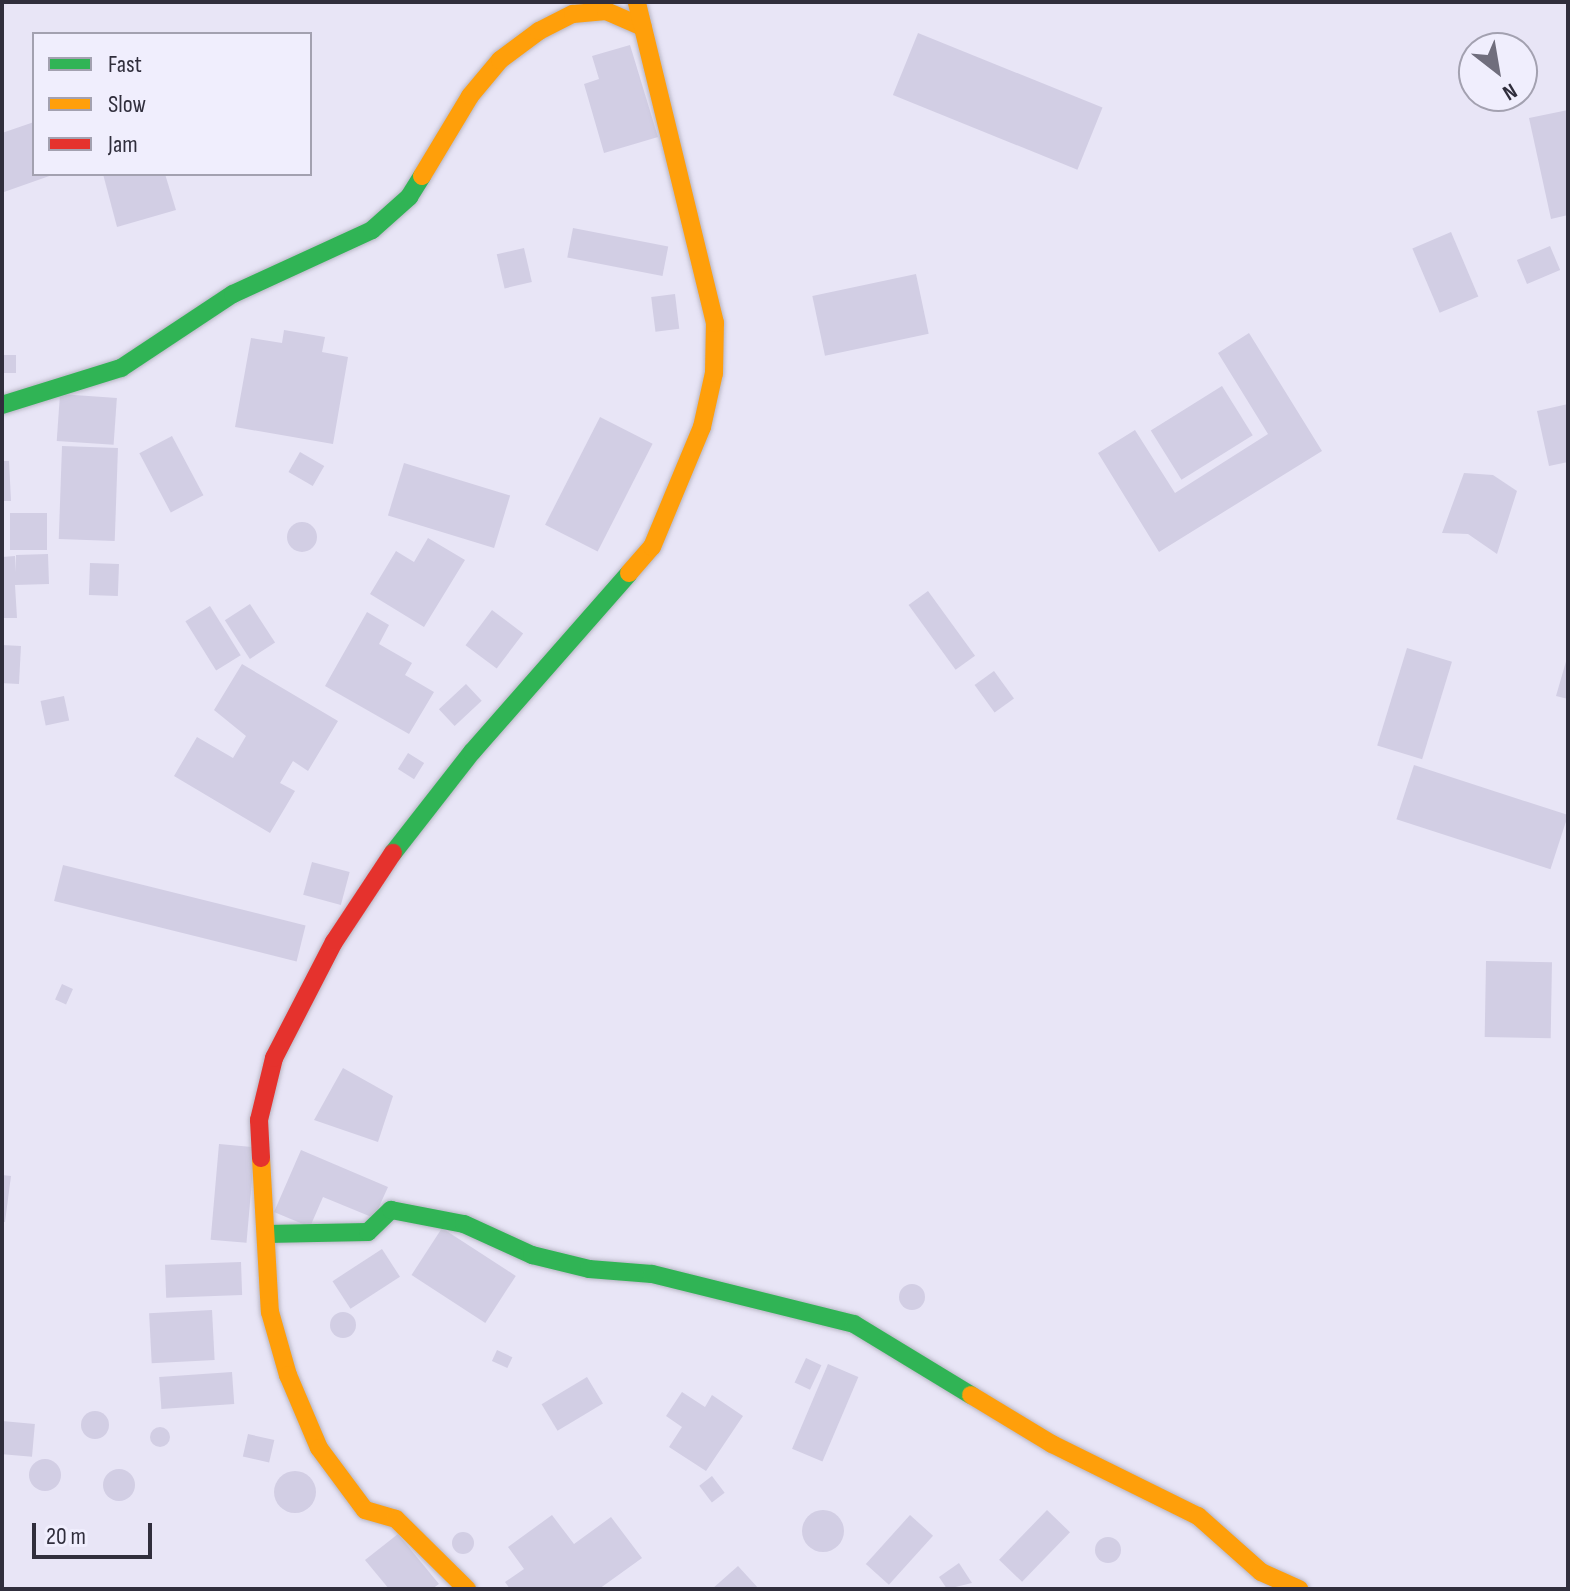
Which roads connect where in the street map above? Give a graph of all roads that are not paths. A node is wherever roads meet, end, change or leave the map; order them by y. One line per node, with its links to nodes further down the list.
1 (637, 2): 2 (street)
2 (643, 27): 3 (street); 4 (street)
3 (2, 405)
4 (266, 1234): 5 (street); 6 (street)
5 (467, 1589)
6 (1299, 1589)

